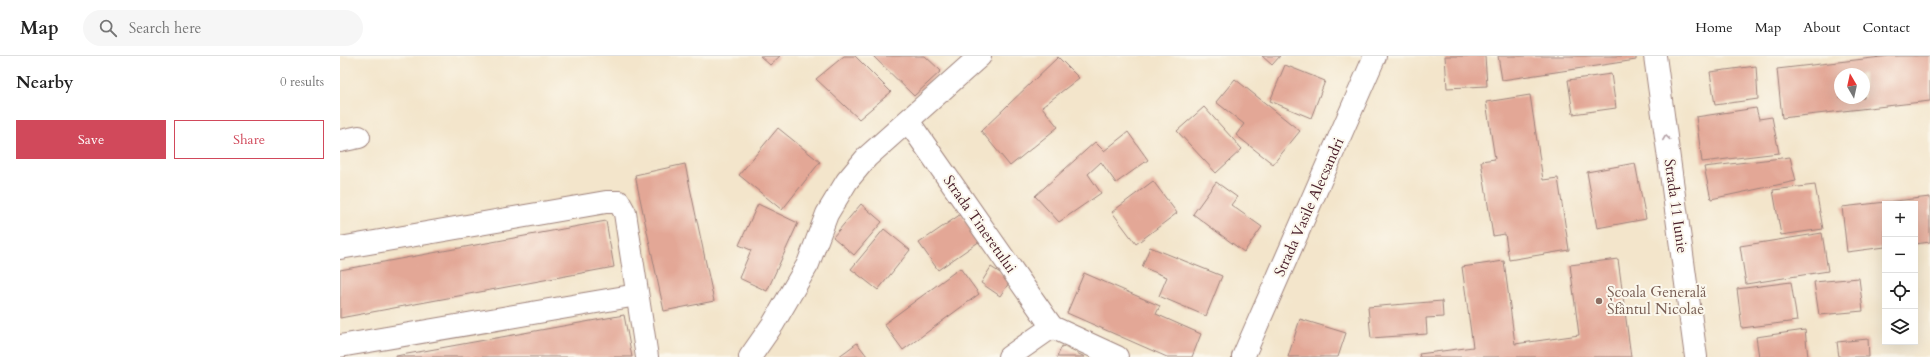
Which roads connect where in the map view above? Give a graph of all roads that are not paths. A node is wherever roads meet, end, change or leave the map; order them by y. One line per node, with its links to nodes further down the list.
1 (980, 56): 4 (street)
2 (1375, 56): 13 (street, Strada Vasile Alecsandri)
3 (1655, 56): 14 (street, Strada 11 Iunie, one-way to 3)
4 (908, 121): 7 (street, Strada Tineretului); 10 (street)
5 (340, 248): 6 (street)
6 (637, 295): 8 (street); 9 (street)
7 (1052, 327): 11 (street); 12 (street)
8 (340, 346)
9 (647, 357)
10 (750, 357)
11 (1009, 357)
12 (1117, 357)
13 (1243, 357)
14 (1696, 357)

